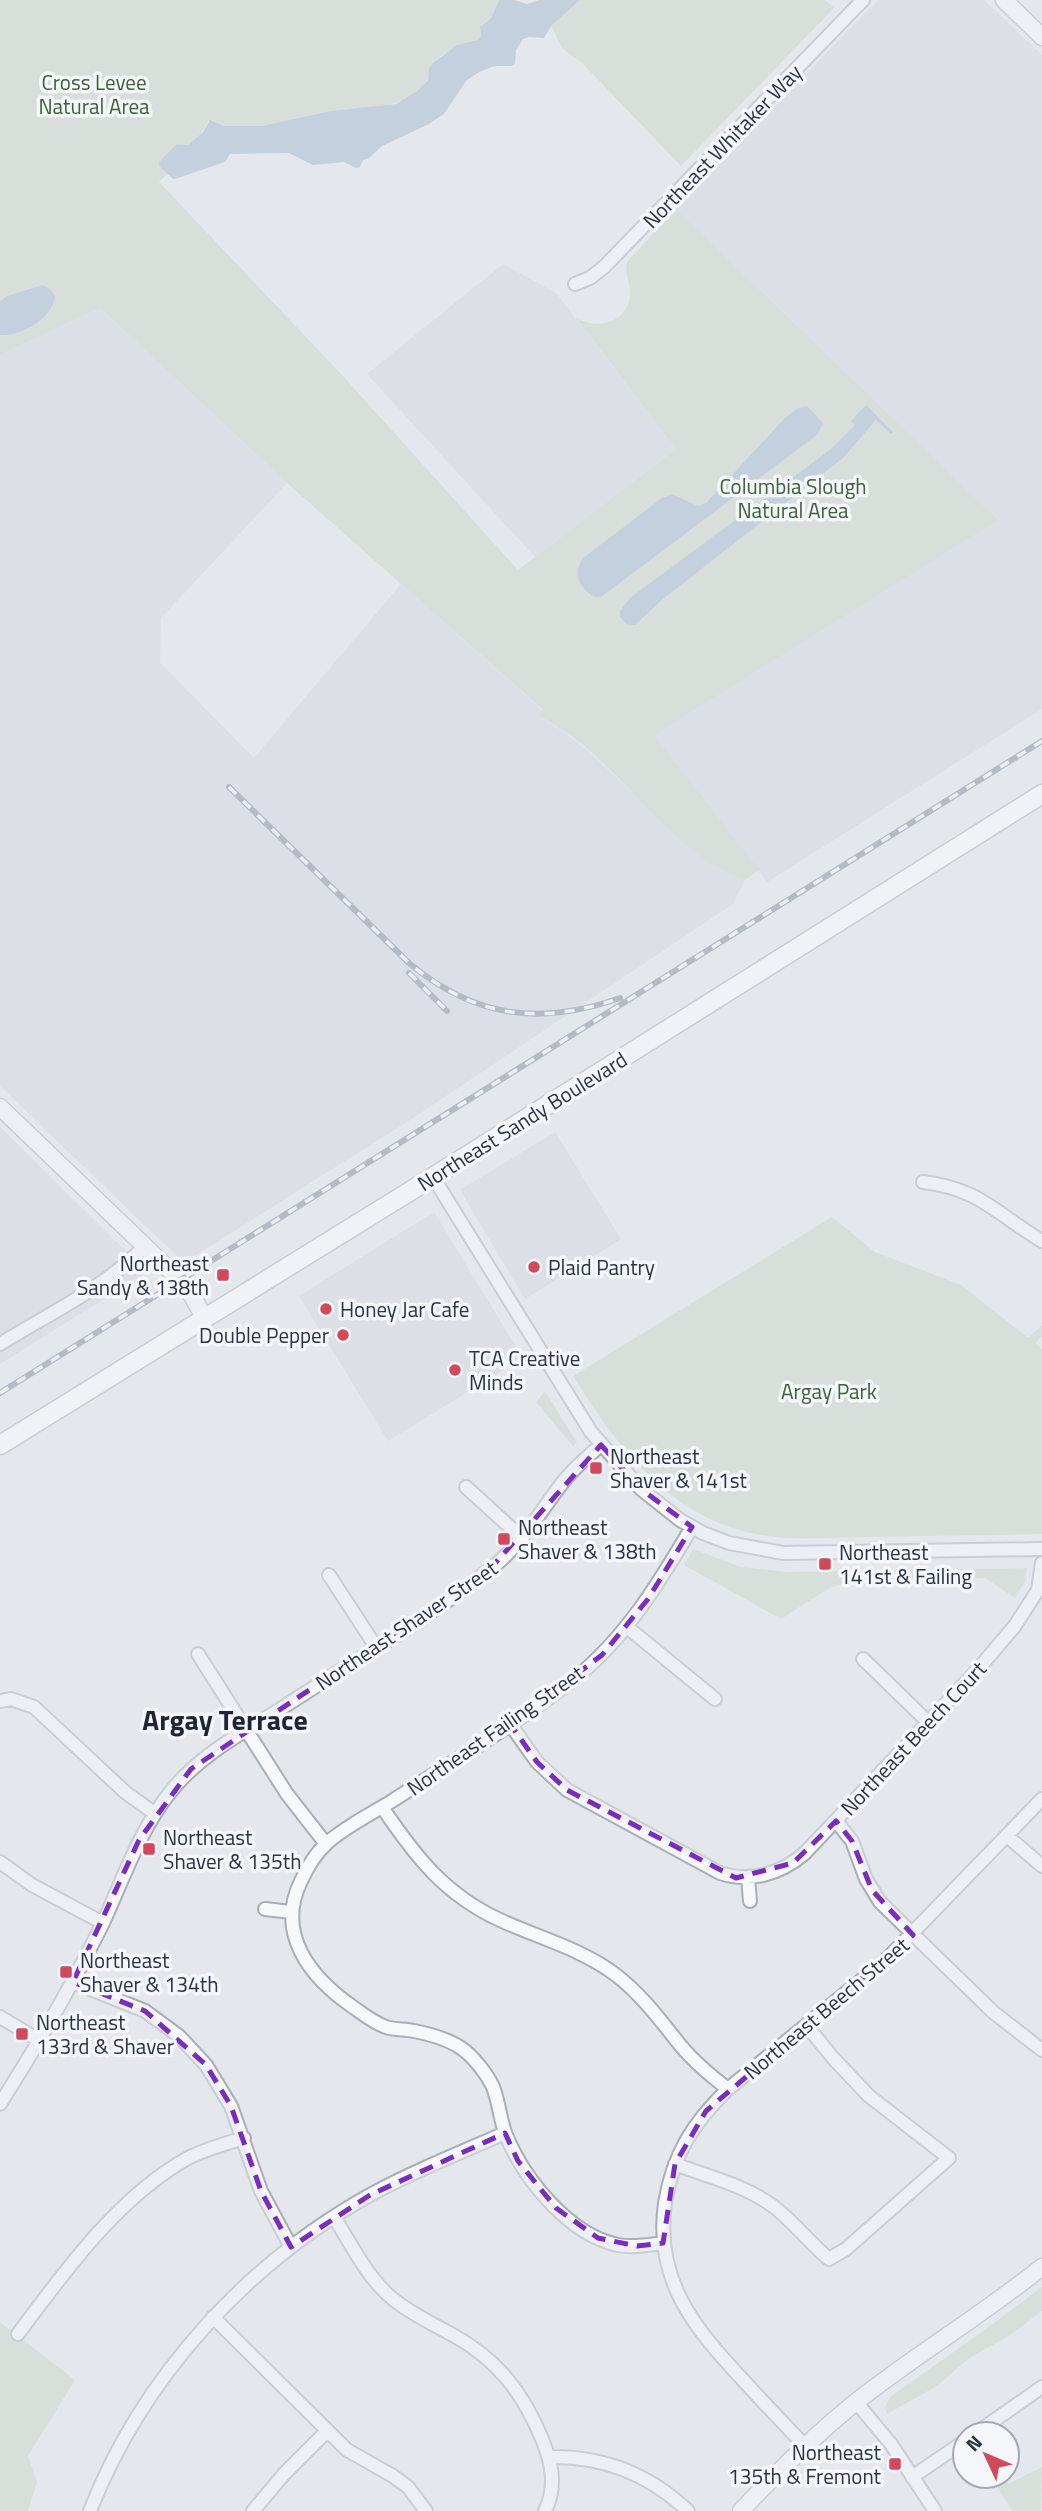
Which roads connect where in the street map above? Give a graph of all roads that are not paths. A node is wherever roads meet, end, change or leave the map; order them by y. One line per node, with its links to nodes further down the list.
1 (863, 0): 4 (street, Northeast Whitaker Way)
2 (1004, 0): 3 (street)
3 (1042, 37)
4 (575, 284)
5 (1042, 794): 7 (main road, Northeast Sandy Boulevard)
6 (0, 1107): 10 (street)
7 (433, 1177): 11 (main road, Northeast Sandy Boulevard); 13 (street)
8 (923, 1182): 9 (street)
9 (1042, 1241)
10 (145, 1246): 11 (street); 12 (street)
11 (204, 1318): 14 (main road, Northeast Sandy Boulevard)
12 (0, 1344)
13 (601, 1445): 16 (street); 17 (street, Northeast Shaver Street)
14 (0, 1446)
15 (466, 1487): 17 (street)
16 (692, 1527): 18 (street); 21 (street, Northeast Failing Street)
17 (523, 1539): 22 (street, Northeast Shaver Street)
18 (1042, 1549)
19 (1042, 1563): 27 (street, Northeast Beech Court)
20 (329, 1575): 22 (street)
21 (627, 1627): 25 (street); 28 (street, Northeast Failing Street)
22 (376, 1647): 29 (street, Northeast Shaver Street)
23 (198, 1654): 29 (street)
24 (863, 1659): 27 (street)
25 (715, 1699)
26 (5, 1700): 32 (street)
27 (928, 1722): 33 (street, Northeast Beech Court)
28 (510, 1724): 31 (street, Northeast Failing Street); 38 (street)
29 (246, 1730): 32 (street, Northeast Shaver Street); 35 (street)
30 (1042, 1799): 34 (street, Northeast Beech Street)
31 (383, 1807): 35 (street, Northeast Failing Street); 49 (street)
32 (154, 1814): 42 (street, Northeast Shaver Street)
33 (836, 1821): 38 (street, Northeast Beech Court); 43 (street)
34 (1007, 1836): 37 (street); 43 (street, Northeast Beech Street)
35 (326, 1844): 41 (street)
36 (0, 1862): 42 (street)
37 (1042, 1866)
38 (748, 1878): 39 (street)
39 (751, 1901)
40 (265, 1909): 41 (street)
41 (291, 1912): 51 (street)
42 (103, 1923): 44 (street, Northeast Shaver Street)
43 (913, 1935): 46 (street, Northeast Beech Street); 48 (street)
44 (73, 1982): 47 (street, Northeast Shaver Street); 52 (street)
45 (0, 2017): 47 (street)
46 (807, 2026): 49 (street, Northeast Beech Street); 53 (street)
47 (40, 2041): 50 (street, Northeast Shaver Street)
48 (1042, 2050)
49 (728, 2090): 53 (street, Northeast Beech Street)
50 (0, 2104)
51 (505, 2133): 54 (street); 55 (street)
52 (244, 2138): 56 (street); 59 (street)
53 (675, 2165): 55 (street, Northeast Beech Street)
54 (334, 2217): 56 (street); 66 (street)
55 (663, 2243): 64 (street, Northeast Beech Street)
56 (291, 2247): 58 (street)
57 (1042, 2267): 61 (street)
58 (213, 2317): 63 (street); 68 (street)
59 (18, 2334)
60 (1042, 2387): 62 (street)
61 (856, 2402): 64 (street); 67 (street)
62 (995, 2420)
63 (327, 2431): 69 (street); 70 (street)
64 (805, 2446): 73 (street)
65 (951, 2451): 67 (street)
66 (550, 2457): 71 (street); 72 (street)
67 (912, 2477): 74 (street)
68 (90, 2511)
69 (253, 2511)
70 (426, 2511)
71 (545, 2511)
72 (688, 2511)
73 (741, 2511)
74 (935, 2511)

